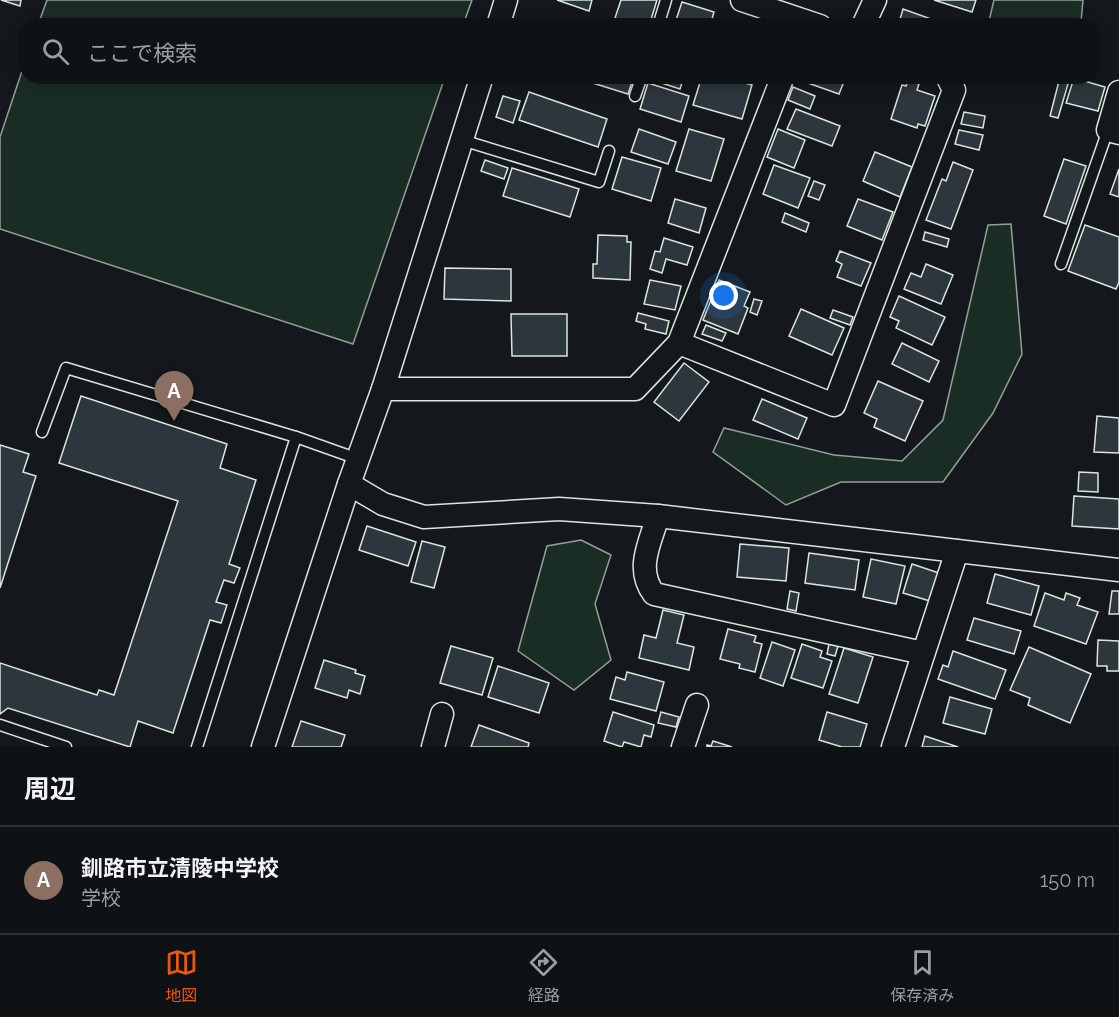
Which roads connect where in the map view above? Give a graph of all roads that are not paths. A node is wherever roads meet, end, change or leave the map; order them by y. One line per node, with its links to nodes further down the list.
1 (506, 0): 5 (street)
2 (666, 0): 6 (lane)
3 (875, 0): 8 (street)
4 (749, 1): 7 (street)
5 (500, 18)
6 (660, 18)
7 (793, 18)
8 (867, 18)
9 (480, 84): 16 (street)
10 (639, 84): 14 (lane)
11 (780, 84): 19 (street)
12 (951, 84): 19 (street)
13 (1119, 92): 15 (street)
14 (635, 96)
15 (1113, 131): 18 (lane)
16 (462, 140): 17 (lane); 20 (street)
17 (609, 151)
18 (1061, 264)
19 (679, 343): 20 (street)
20 (383, 388): 23 (street)
21 (42, 432): 22 (lane)
22 (296, 437): 23 (lane); 33 (lane)
23 (358, 459): 24 (street)
24 (349, 484): 25 (street); 34 (street)
25 (658, 516): 26 (street); 28 (street)
26 (957, 551): 27 (street); 28 (street)
27 (1119, 570)
28 (923, 653): 37 (street)
29 (697, 705): 36 (street)
30 (442, 714): 35 (street)
31 (0, 725): 32 (lane)
32 (66, 747)
33 (196, 747)
34 (263, 747)
35 (433, 747)
36 (683, 747)
37 (893, 747)

